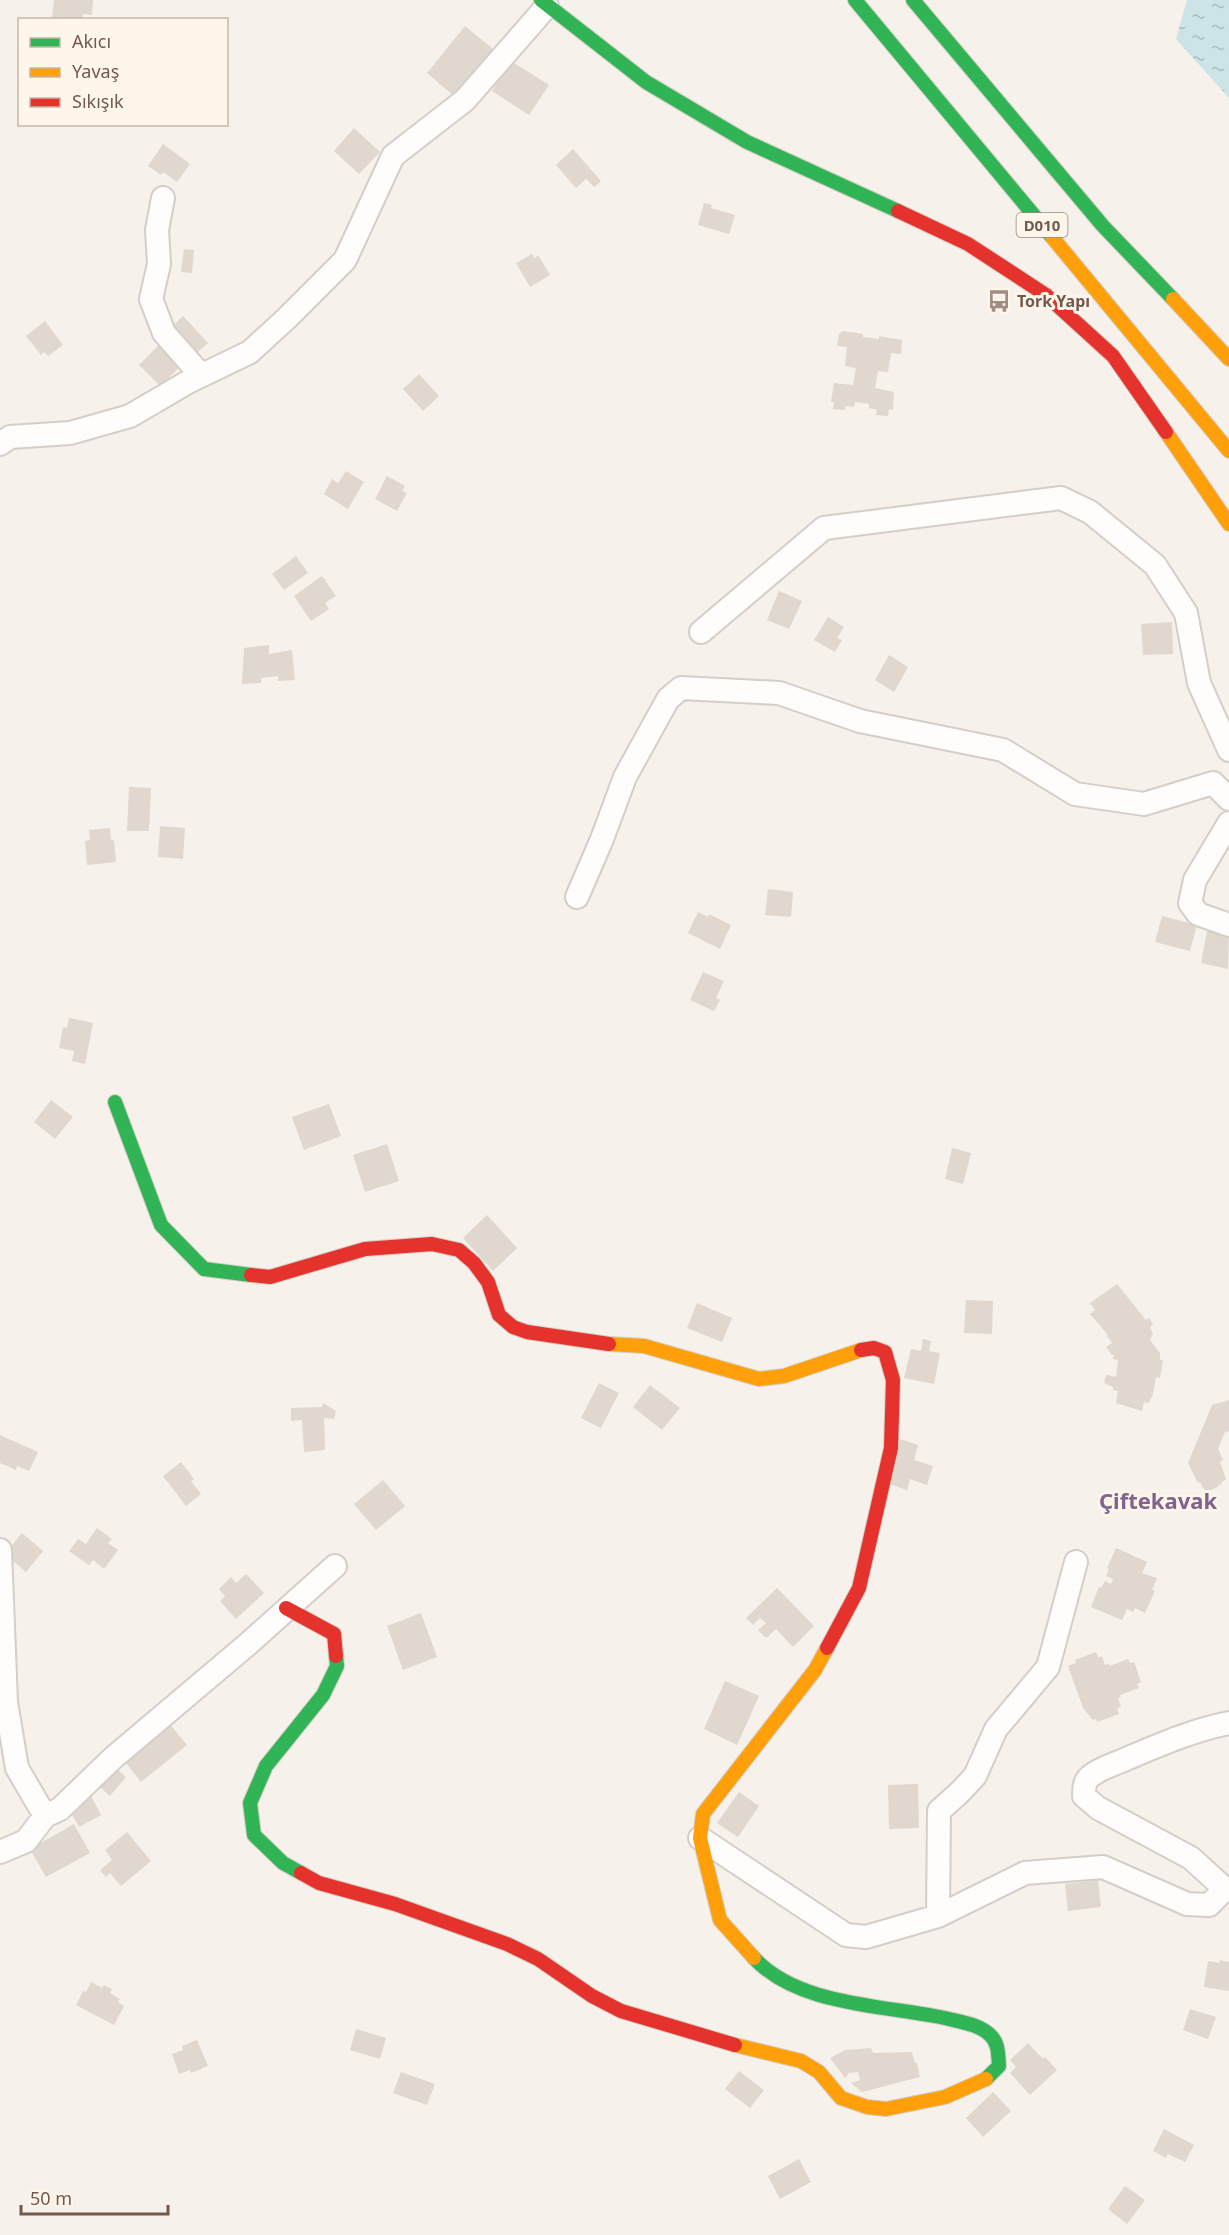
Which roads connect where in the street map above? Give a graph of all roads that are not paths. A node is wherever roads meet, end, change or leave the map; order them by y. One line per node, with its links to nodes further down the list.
1 (855, 0): 8 (main road, D010)
2 (913, 0): 5 (main road, D010)
3 (544, 3): 6 (street); 9 (main road)
4 (163, 198): 6 (street)
5 (1229, 359)
6 (201, 375): 7 (street)
7 (0, 444)
8 (1229, 451)
9 (1229, 524)
10 (701, 632): 11 (street)
11 (1229, 750)
12 (1229, 799): 14 (street)
13 (1229, 823): 15 (street)
14 (577, 897)
15 (1229, 925)
16 (115, 1102): 23 (main road)
17 (0, 1550): 22 (street)
18 (1076, 1562): 26 (street)
19 (334, 1566): 20 (street)
20 (286, 1608): 22 (street); 23 (main road)
21 (1229, 1723): 25 (street)
22 (45, 1816): 24 (street)
23 (700, 1838): 26 (street)
24 (0, 1852)
25 (1227, 1889): 26 (street)
26 (938, 1916)

